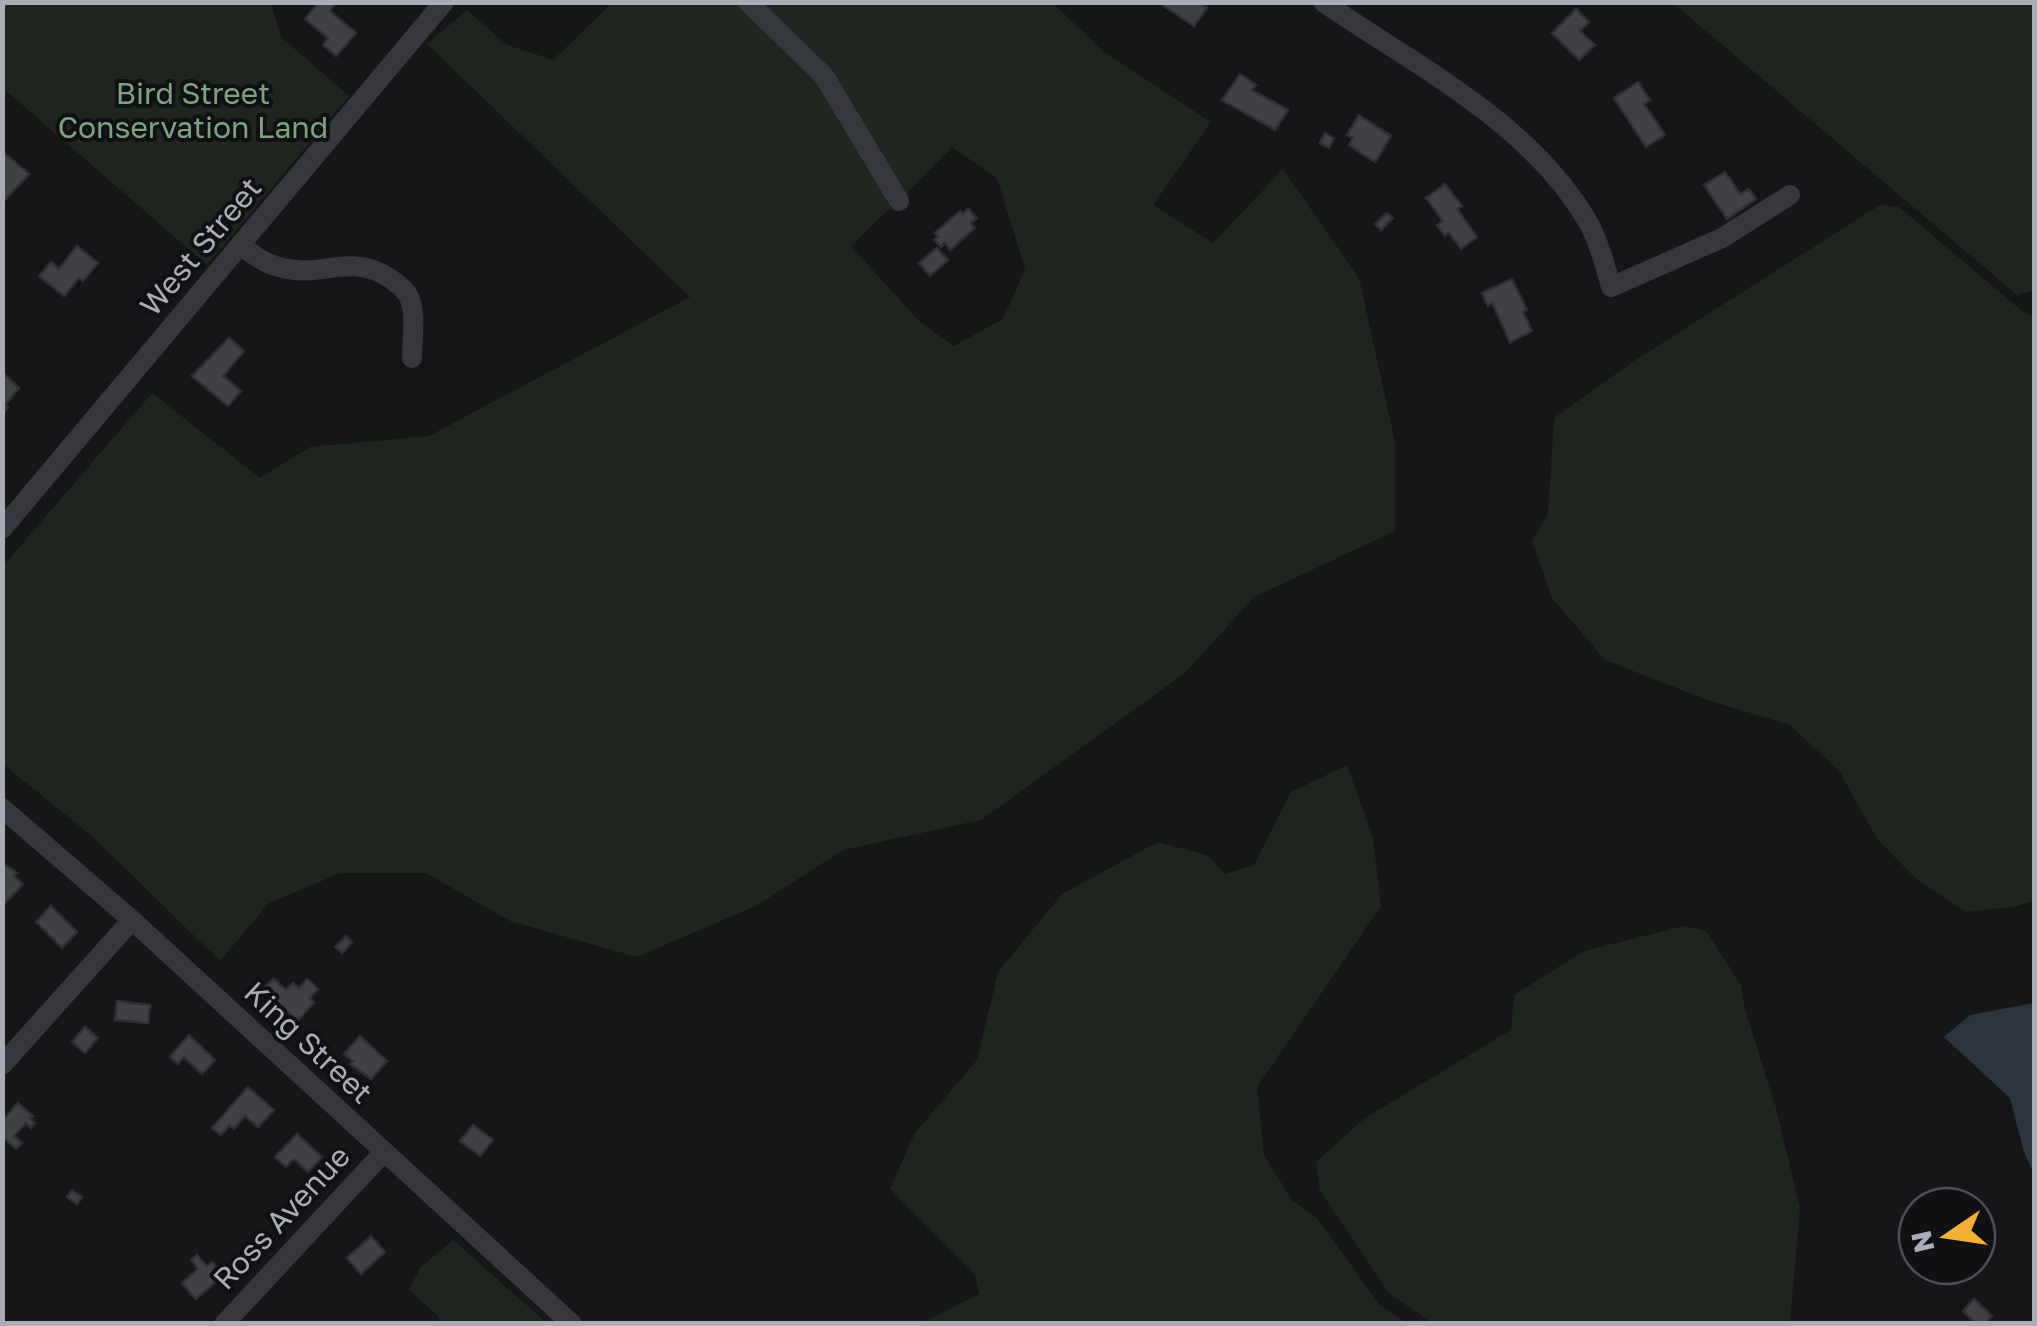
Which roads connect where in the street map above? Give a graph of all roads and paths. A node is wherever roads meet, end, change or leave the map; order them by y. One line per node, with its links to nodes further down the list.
1 (444, 2): 6 (street, West Street)
2 (748, 2): 5 (street)
3 (1322, 2): 4 (street)
4 (1790, 195)
5 (900, 201)
6 (242, 246): 7 (street); 8 (street, West Street)
7 (412, 358)
8 (2, 529)
9 (2, 808): 10 (street, King Street)
10 (132, 920): 11 (street); 12 (street, King Street)
11 (2, 1065)
12 (383, 1153): 13 (street, Ross Avenue); 14 (street, King Street)
13 (224, 1324)
14 (572, 1324)

